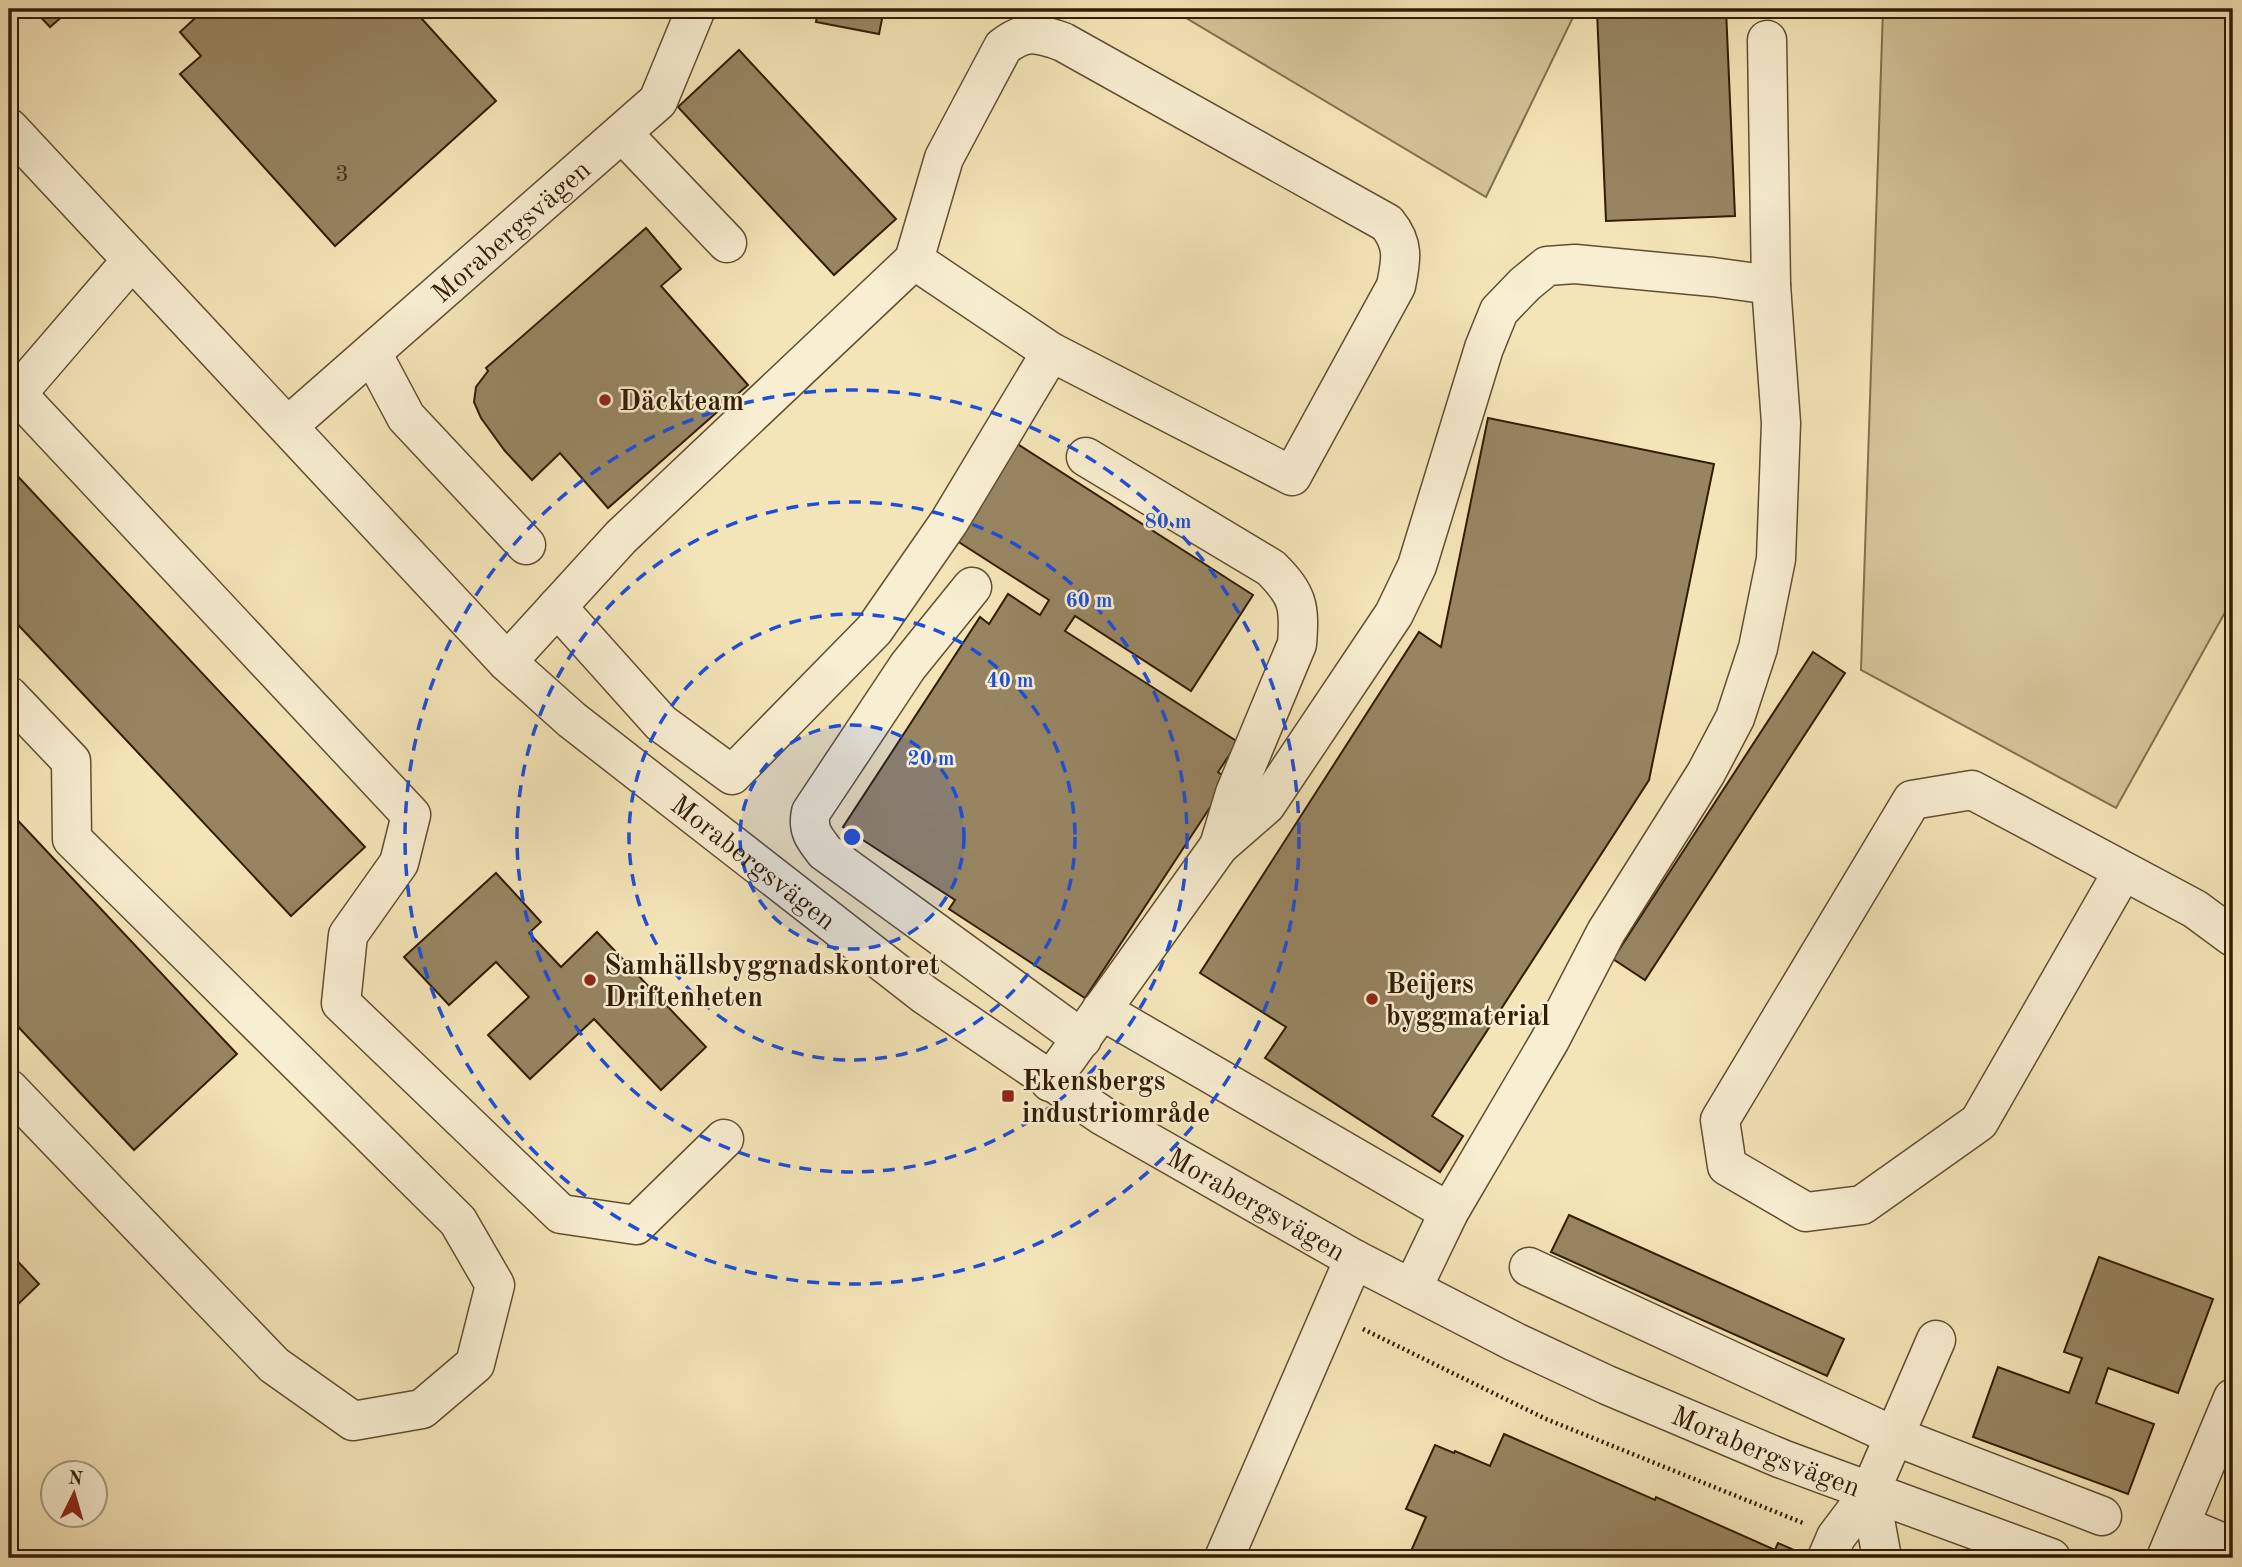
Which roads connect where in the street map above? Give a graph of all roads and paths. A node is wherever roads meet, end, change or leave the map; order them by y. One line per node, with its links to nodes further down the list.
1 (690, 12): 4 (street, Morabergsvägen)
2 (1767, 40): 8 (street)
3 (9, 128): 6 (street, Morabergsvägen)
4 (622, 133): 5 (street); 10 (street, Morabergsvägen)
5 (727, 243)
6 (132, 260): 11 (street); 12 (street, Morabergsvägen)
7 (914, 260): 9 (street); 9 (street); 16 (street)
8 (1770, 285): 19 (street); 26 (street)
9 (1051, 352): 16 (street)
10 (372, 353): 12 (street, Morabergsvägen); 14 (street)
11 (13, 398): 25 (street)
12 (288, 426): 17 (street, Morabergsvägen)
13 (1086, 457): 19 (street)
14 (526, 545)
15 (972, 587): 22 (street)
16 (557, 607): 17 (street)
17 (507, 662): 23 (street, Morabergsvägen)
18 (9, 696): 24 (street)
19 (1219, 846): 22 (street)
20 (2123, 871): 20 (street); 21 (street)
21 (2233, 936)
22 (1091, 1025): 23 (street); 26 (street)
23 (1050, 1082): 27 (street, Morabergsvägen)
24 (9, 1089)
25 (724, 1139)
26 (1449, 1212): 29 (street)
27 (1354, 1259): 29 (street, Morabergsvägen); 30 (street)
28 (1529, 1267): 33 (street)
29 (1412, 1289): 34 (street, Morabergsvägen)
30 (1330, 1314): 38 (path); 39 (street)
31 (1936, 1340): 33 (street)
32 (2233, 1398): 36 (street)
33 (1894, 1436): 34 (street); 35 (street)
34 (1870, 1492): 38 (street); 40 (street); 41 (street, Morabergsvägen)
35 (2102, 1516)
36 (2173, 1541): 37 (street)
37 (2233, 1547)
38 (1832, 1548)
39 (1224, 1558)
40 (1882, 1558)
41 (2051, 1558)

